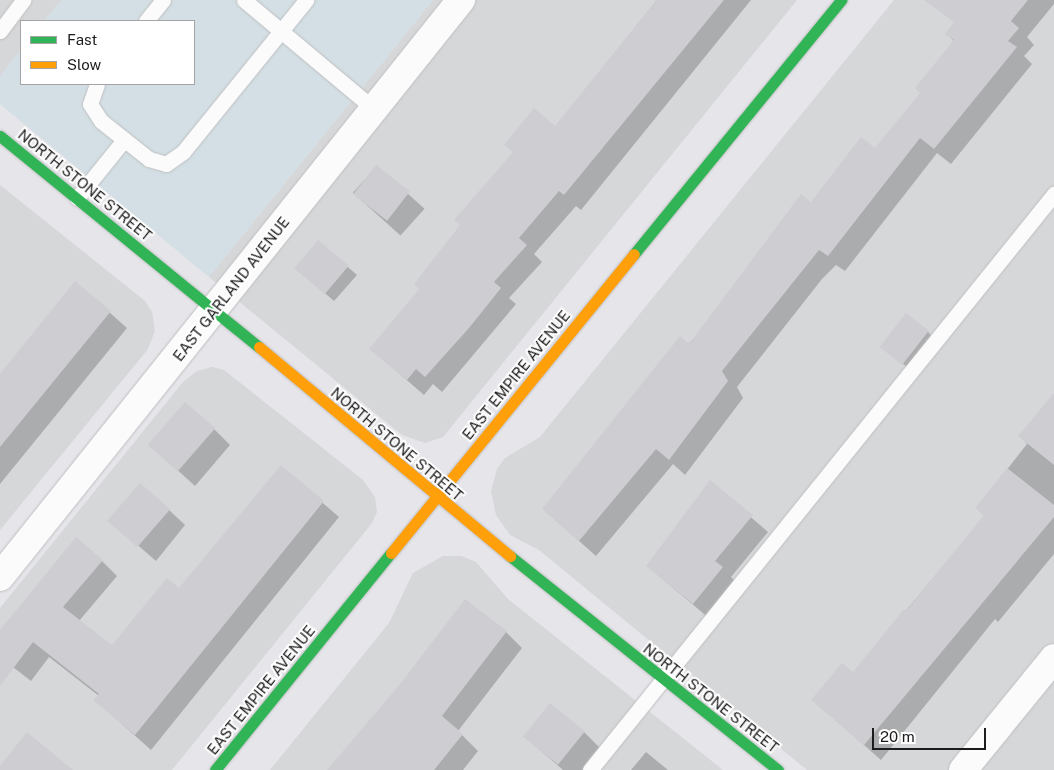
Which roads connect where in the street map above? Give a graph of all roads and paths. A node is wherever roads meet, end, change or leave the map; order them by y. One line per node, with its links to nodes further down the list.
1 (23, 0): 9 (lane)
2 (163, 0): 7 (lane)
3 (244, 0): 8 (lane)
4 (306, 0): 8 (lane)
5 (461, 0): 11 (street, EAST GARLAND AVENUE)
6 (841, 0): 17 (street, EAST EMPIRE AVENUE)
7 (147, 20)
8 (282, 30): 11 (lane); 13 (lane)
9 (0, 31)
10 (97, 85): 13 (lane)
11 (374, 109): 16 (street, EAST GARLAND AVENUE)
12 (0, 136): 15 (street, NORTH STONE STREET)
13 (123, 141): 15 (lane)
14 (1054, 194): 20 (lane)
15 (77, 198): 16 (street, NORTH STONE STREET)
16 (216, 310): 17 (street, NORTH STONE STREET); 18 (street, EAST GARLAND AVENUE)
17 (436, 498): 20 (street, NORTH STONE STREET); 21 (street, EAST EMPIRE AVENUE)
18 (0, 577)
19 (1054, 658): 24 (street)
20 (663, 680): 22 (lane); 23 (street, NORTH STONE STREET)
21 (215, 770)
22 (590, 770)
23 (778, 770)
24 (964, 770)

